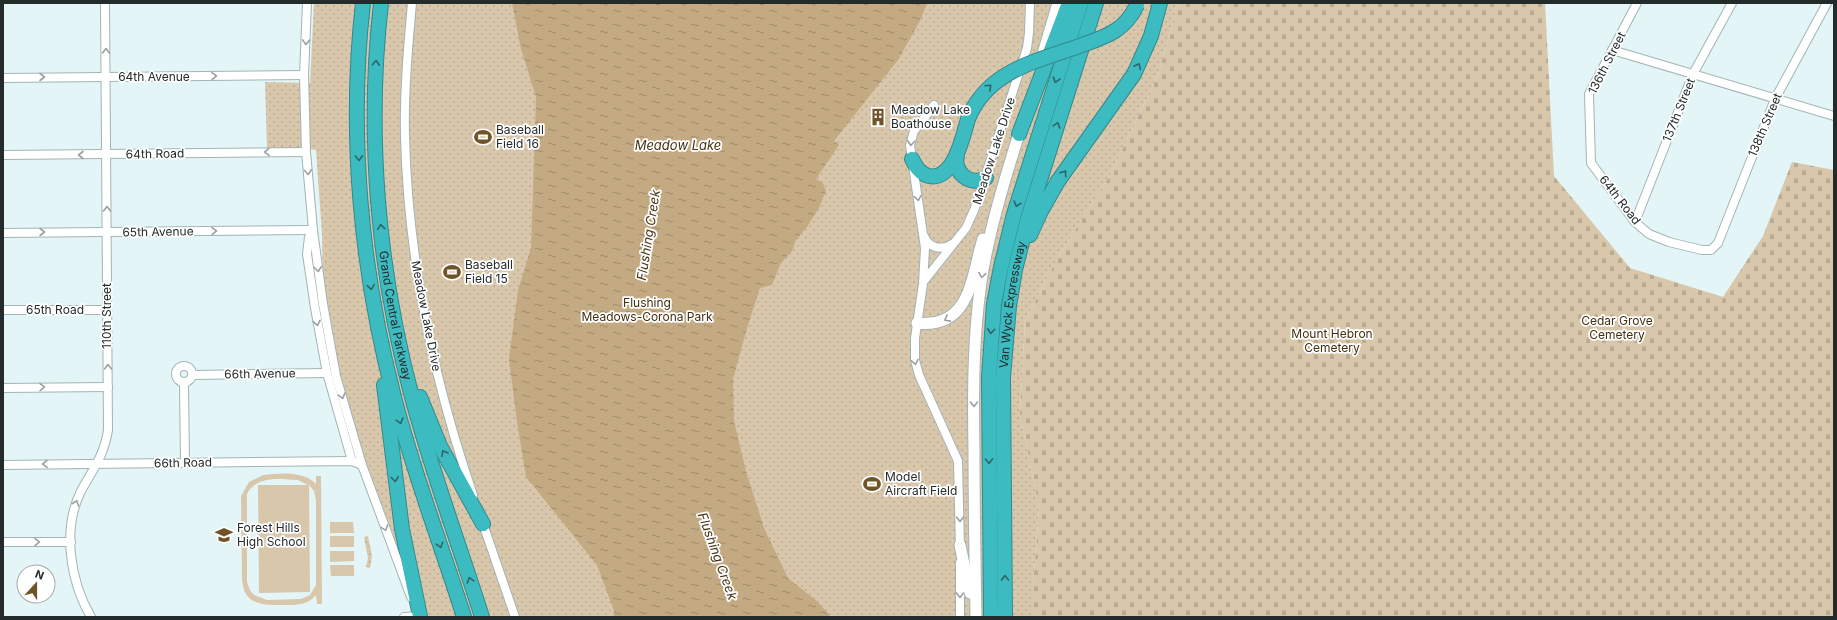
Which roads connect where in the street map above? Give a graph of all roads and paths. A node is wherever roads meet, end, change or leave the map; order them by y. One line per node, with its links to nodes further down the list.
1 (106, 3): 19 (street, 110th Street, one-way to 1)
2 (307, 3): 17 (street, one-way to 17)
3 (363, 3): 45 (highway, Grand Central Parkway, one-way to 45)
4 (381, 3): 46 (highway, Grand Central Parkway, one-way to 4)
5 (412, 3): 57 (street, Meadow Lake Drive)
6 (1030, 3): 31 (street, Meadow Lake Drive)
7 (1058, 3): 25 (street)
8 (1069, 3): 25 (highway)
9 (1081, 3): 69 (highway, Van Wyck Expressway, one-way to 69)
10 (1096, 3): 40 (highway, Van Wyck Expressway, one-way to 10)
11 (1160, 3): 40 (highway, one-way to 11)
12 (1638, 3): 16 (street, 136th Street)
13 (1732, 3): 18 (street, 137th Street)
14 (1827, 3): 21 (street, 138th Street)
15 (1137, 4): 29 (highway, one-way to 15, bridge)
16 (1612, 50): 18 (street); 24 (street, 136th Street)
17 (304, 74): 19 (street, 64th Avenue, one-way to 17); 26 (street)
18 (1693, 74): 21 (street); 33 (street, 137th Street)
19 (106, 77): 20 (street, 64th Avenue, one-way to 19); 27 (street, 110th Street)
20 (3, 78)
21 (1775, 99): 23 (street); 39 (street, 138th Street)
22 (934, 105): 30 (street, one-way to 30)
23 (1834, 116)
24 (1590, 126): 33 (street, 64th Road)
25 (1019, 134): 32 (street)
26 (306, 152): 27 (street, 64th Road, one-way to 27); 34 (street, one-way to 34)
27 (107, 154): 28 (street, 64th Road, one-way to 28); 35 (street, 110th Street, one-way to 27)
28 (3, 155)
29 (957, 155): 30 (highway); 31 (highway)
30 (912, 159): 37 (street, one-way to 37)
31 (986, 178): 38 (street, Meadow Lake Drive)
32 (1000, 195): 44 (street, one-way to 44); 68 (street, one-way to 68)
33 (1635, 222): 39 (street, 64th Road)
34 (313, 230): 35 (street, 65th Avenue, one-way to 34); 47 (street, one-way to 47); 56 (street, one-way to 56)
35 (107, 232): 36 (street, 65th Avenue, one-way to 35); 43 (street, 110th Street)
36 (3, 233)
37 (924, 233): 38 (street); 41 (street)
38 (954, 242): 41 (street, Meadow Lake Drive)
39 (1711, 250)
40 (1015, 270): 70 (highway, Van Wyck Expressway, one-way to 40)
41 (923, 284): 44 (street)
42 (3, 310): 43 (street, 65th Road)
43 (108, 310): 50 (street, 110th Street, one-way to 43)
44 (917, 323): 60 (street, one-way to 60)
45 (378, 329): 63 (highway, one-way to 63); 64 (highway, Grand Central Parkway, one-way to 64)
46 (400, 349): 57 (highway, one-way to 46); 65 (highway, Grand Central Parkway, one-way to 46)
47 (327, 373): 48 (street, 66th Avenue); 52 (street)
48 (193, 374): 49 (street); 49 (street)
49 (184, 382): 53 (street)
50 (108, 387): 51 (street, one-way to 50); 54 (street, 110th Street)
51 (3, 388)
52 (352, 461): 53 (street, 66th Road); 56 (street, 66th Road)
53 (185, 463): 54 (street, 66th Road)
54 (98, 464): 55 (street, 66th Road, one-way to 55); 59 (street, 110th Street, one-way to 54)
55 (3, 465)
56 (362, 465): 63 (street, one-way to 63)
57 (483, 524): 66 (street, Meadow Lake Drive)
58 (3, 542): 59 (street, one-way to 59)
59 (71, 542): 61 (street, 110th Street)
60 (960, 545): 67 (street, one-way to 67); 68 (street)
61 (90, 617)
62 (404, 617): 63 (street)
63 (420, 617)
64 (464, 617)
65 (482, 617)
66 (515, 617)
67 (960, 617)
68 (975, 617)
69 (991, 617)
70 (1005, 617)

